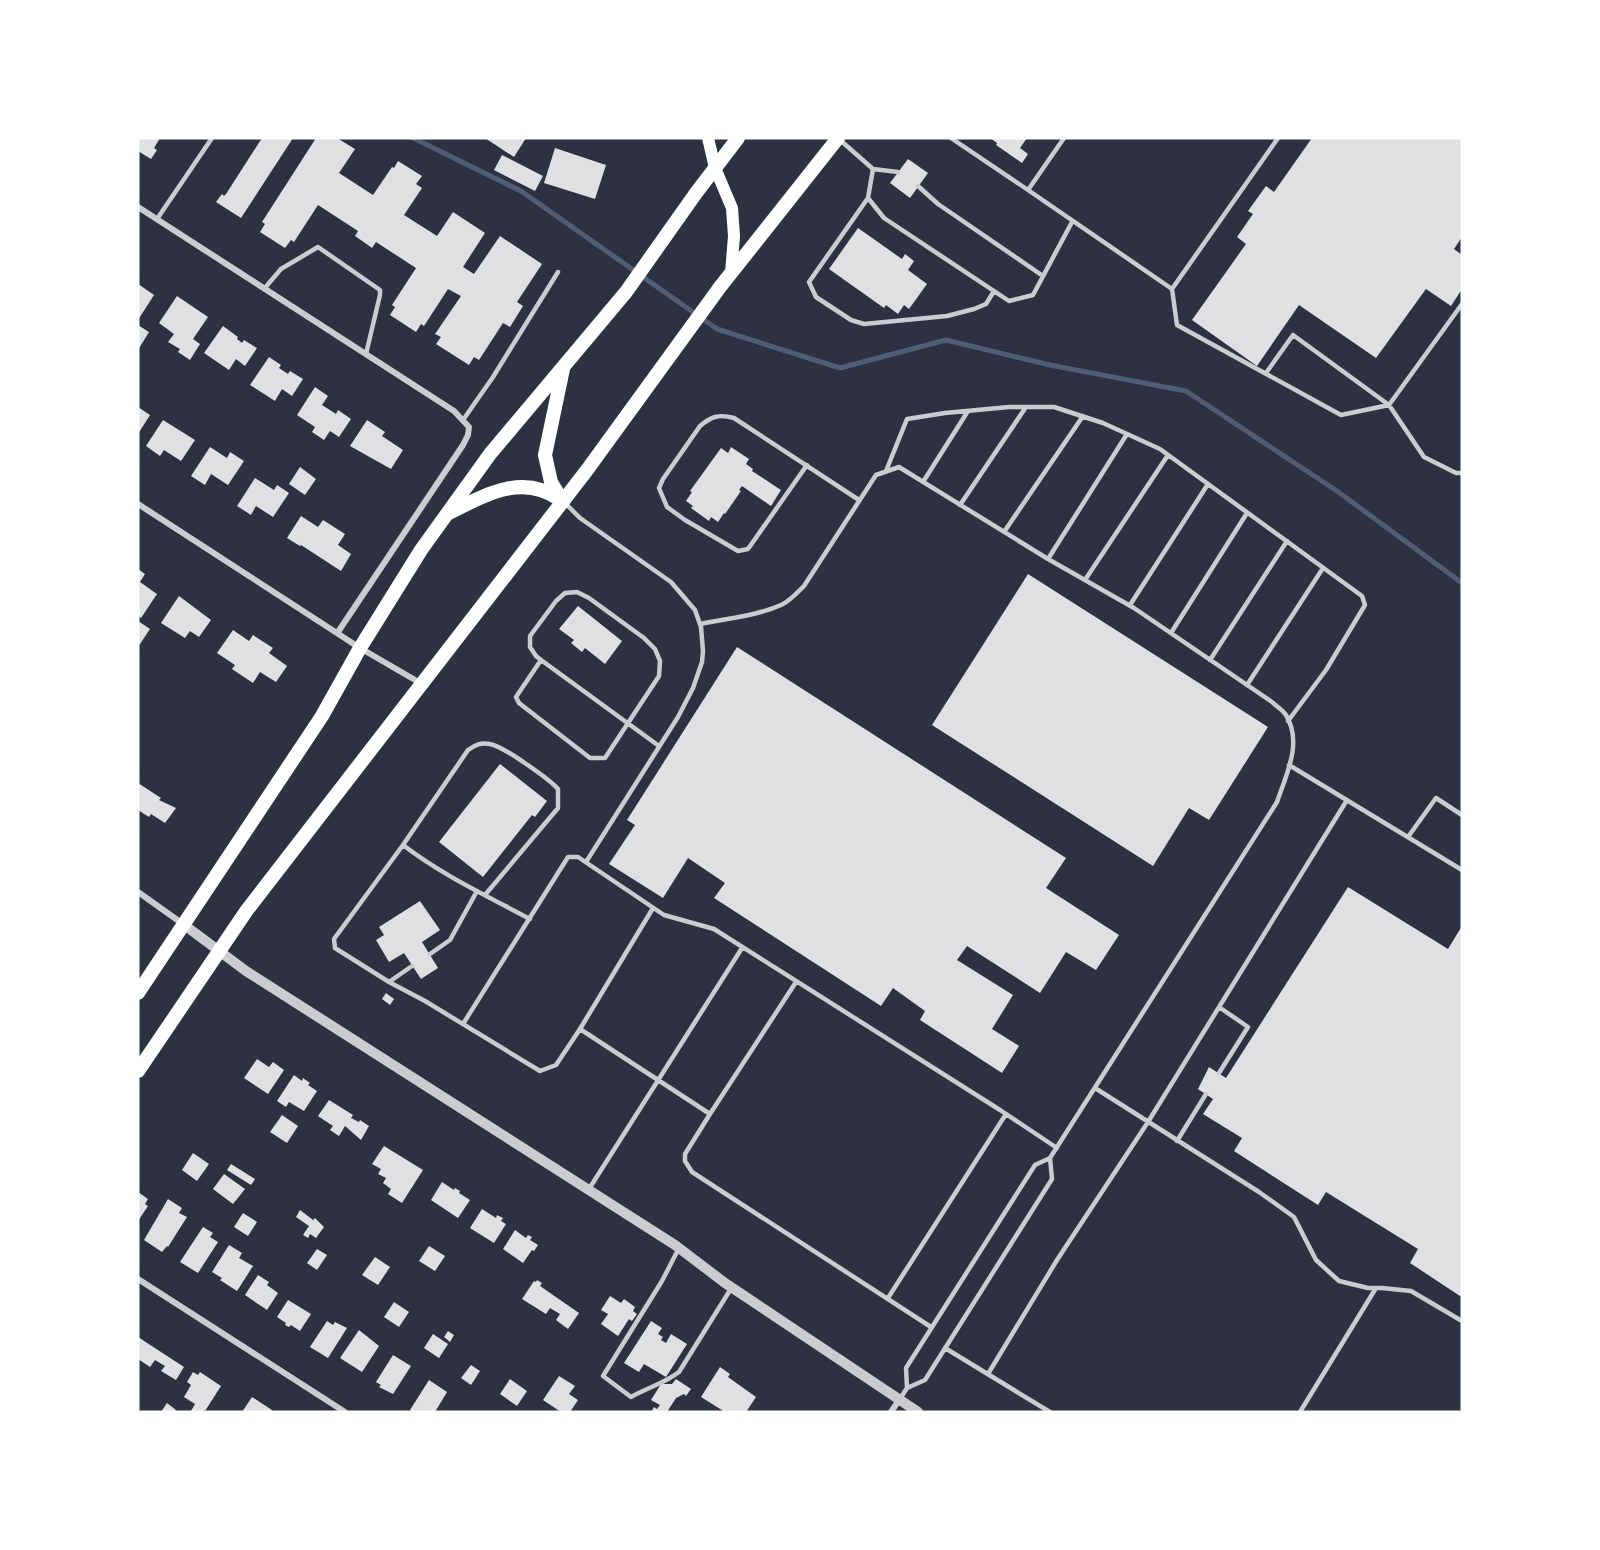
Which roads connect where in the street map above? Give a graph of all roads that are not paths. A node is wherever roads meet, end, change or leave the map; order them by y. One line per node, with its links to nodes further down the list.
1 (212, 138): 15 (lane)
2 (708, 138): 8 (main road)
3 (738, 138): 8 (main road)
4 (838, 138): 9 (lane); 18 (main road)
5 (951, 138): 12 (lane)
6 (1064, 138): 12 (lane)
7 (1278, 138): 21 (lane)
8 (715, 168): 18 (main road); 25 (main road)
9 (873, 169): 10 (lane); 13 (lane)
10 (898, 172)
11 (918, 186): 19 (lane)
12 (1028, 190): 16 (lane)
13 (868, 198): 22 (lane); 22 (lane)
14 (138, 207): 15 (street)
15 (157, 219): 20 (street)
16 (1072, 222): 19 (lane); 21 (lane)
17 (558, 272): 31 (lane)
18 (731, 273): 40 (main road)
19 (1042, 276): 22 (lane)
20 (264, 289): 24 (street); 24 (lane)
21 (1172, 289): 26 (lane)
22 (994, 291)
23 (1462, 304): 27 (lane)
24 (366, 354): 31 (street)
25 (564, 366): 40 (main road); 44 (main road)
26 (1266, 373): 27 (lane); 27 (lane)
27 (1389, 405): 36 (lane)
28 (1026, 407): 29 (lane); 30 (lane); 42 (lane)
29 (968, 411): 35 (lane); 37 (lane)
30 (1083, 416): 32 (lane); 45 (lane)
31 (463, 420): 52 (street)
32 (1127, 434): 33 (lane); 47 (lane)
33 (1168, 455): 38 (lane); 49 (lane)
34 (807, 465): 34 (lane); 39 (lane)
35 (886, 471): 37 (lane); 39 (lane)
36 (1462, 473)
37 (923, 482): 42 (lane)
38 (1208, 484): 43 (lane); 50 (lane)
39 (859, 500): 51 (lane)
40 (563, 502): 44 (main road); 51 (lane); 57 (main road)
41 (138, 504): 52 (street)
42 (960, 505): 45 (lane)
43 (1247, 513): 46 (lane); 53 (lane)
44 (447, 514): 54 (main road)
45 (1004, 532): 47 (lane)
46 (1287, 542): 48 (lane); 56 (lane)
47 (1048, 559): 49 (lane)
48 (1323, 568): 58 (lane); 59 (lane)
49 (1085, 580): 50 (lane)
50 (1130, 605): 53 (lane)
51 (700, 624): 61 (lane)
52 (338, 632): 54 (street)
53 (1171, 633): 56 (lane)
54 (360, 648): 57 (street); 74 (main road)
55 (542, 660): 60 (lane); 60 (lane); 60 (lane)
56 (1210, 660): 58 (lane)
57 (423, 685): 76 (main road)
58 (1247, 685): 59 (lane)
59 (1288, 721): 62 (lane)
60 (629, 724): 61 (lane)
61 (659, 746): 67 (lane)
62 (1289, 765): 63 (lane); 88 (lane)
63 (1347, 800): 65 (lane); 82 (lane)
64 (1462, 815): 65 (lane)
65 (1408, 837): 68 (lane)
66 (403, 845): 69 (lane); 71 (lane); 79 (lane)
67 (586, 862): 72 (lane); 73 (lane)
68 (1462, 870)
69 (477, 891): 71 (lane); 77 (lane)
70 (138, 892): 74 (street)
71 (485, 895): 73 (lane)
72 (653, 908): 75 (lane); 84 (lane)
73 (530, 919): 83 (lane)
74 (183, 924): 76 (street); 81 (main road)
75 (742, 948): 80 (lane); 87 (lane)
76 (218, 951): 85 (main road); 96 (street)
77 (430, 954)
78 (412, 966): 79 (lane)
79 (389, 982): 83 (lane)
80 (796, 982): 90 (lane); 91 (lane)
81 (138, 993)
82 (1219, 1007): 86 (lane); 92 (lane)
83 (464, 1024): 84 (lane)
84 (580, 1029): 87 (lane)
85 (138, 1071)
86 (1219, 1073)
87 (659, 1081): 90 (lane); 96 (lane)
88 (1095, 1088): 92 (lane); 94 (lane)
89 (1206, 1094): 93 (lane)
90 (710, 1114): 101 (lane)
91 (1006, 1114): 94 (lane); 101 (lane)
92 (1148, 1122): 93 (lane); 105 (lane)
93 (1177, 1141): 100 (lane)
94 (1057, 1148): 95 (lane)
95 (1050, 1158): 103 (lane); 104 (lane)
96 (589, 1189): 97 (street)
97 (680, 1248): 99 (street); 99 (lane)
98 (138, 1279): 108 (street)
99 (732, 1287): 107 (street)
100 (1376, 1288): 102 (lane); 112 (lane)
101 (888, 1298): 103 (lane)
102 (1462, 1321)
103 (931, 1327): 106 (lane)
104 (945, 1348): 105 (lane); 106 (lane)
105 (988, 1374): 111 (lane)
106 (907, 1388): 107 (lane)
107 (899, 1400): 109 (street); 110 (street)
108 (345, 1412)
109 (891, 1412)
110 (918, 1412)
111 (1050, 1412)
112 (1300, 1412)

